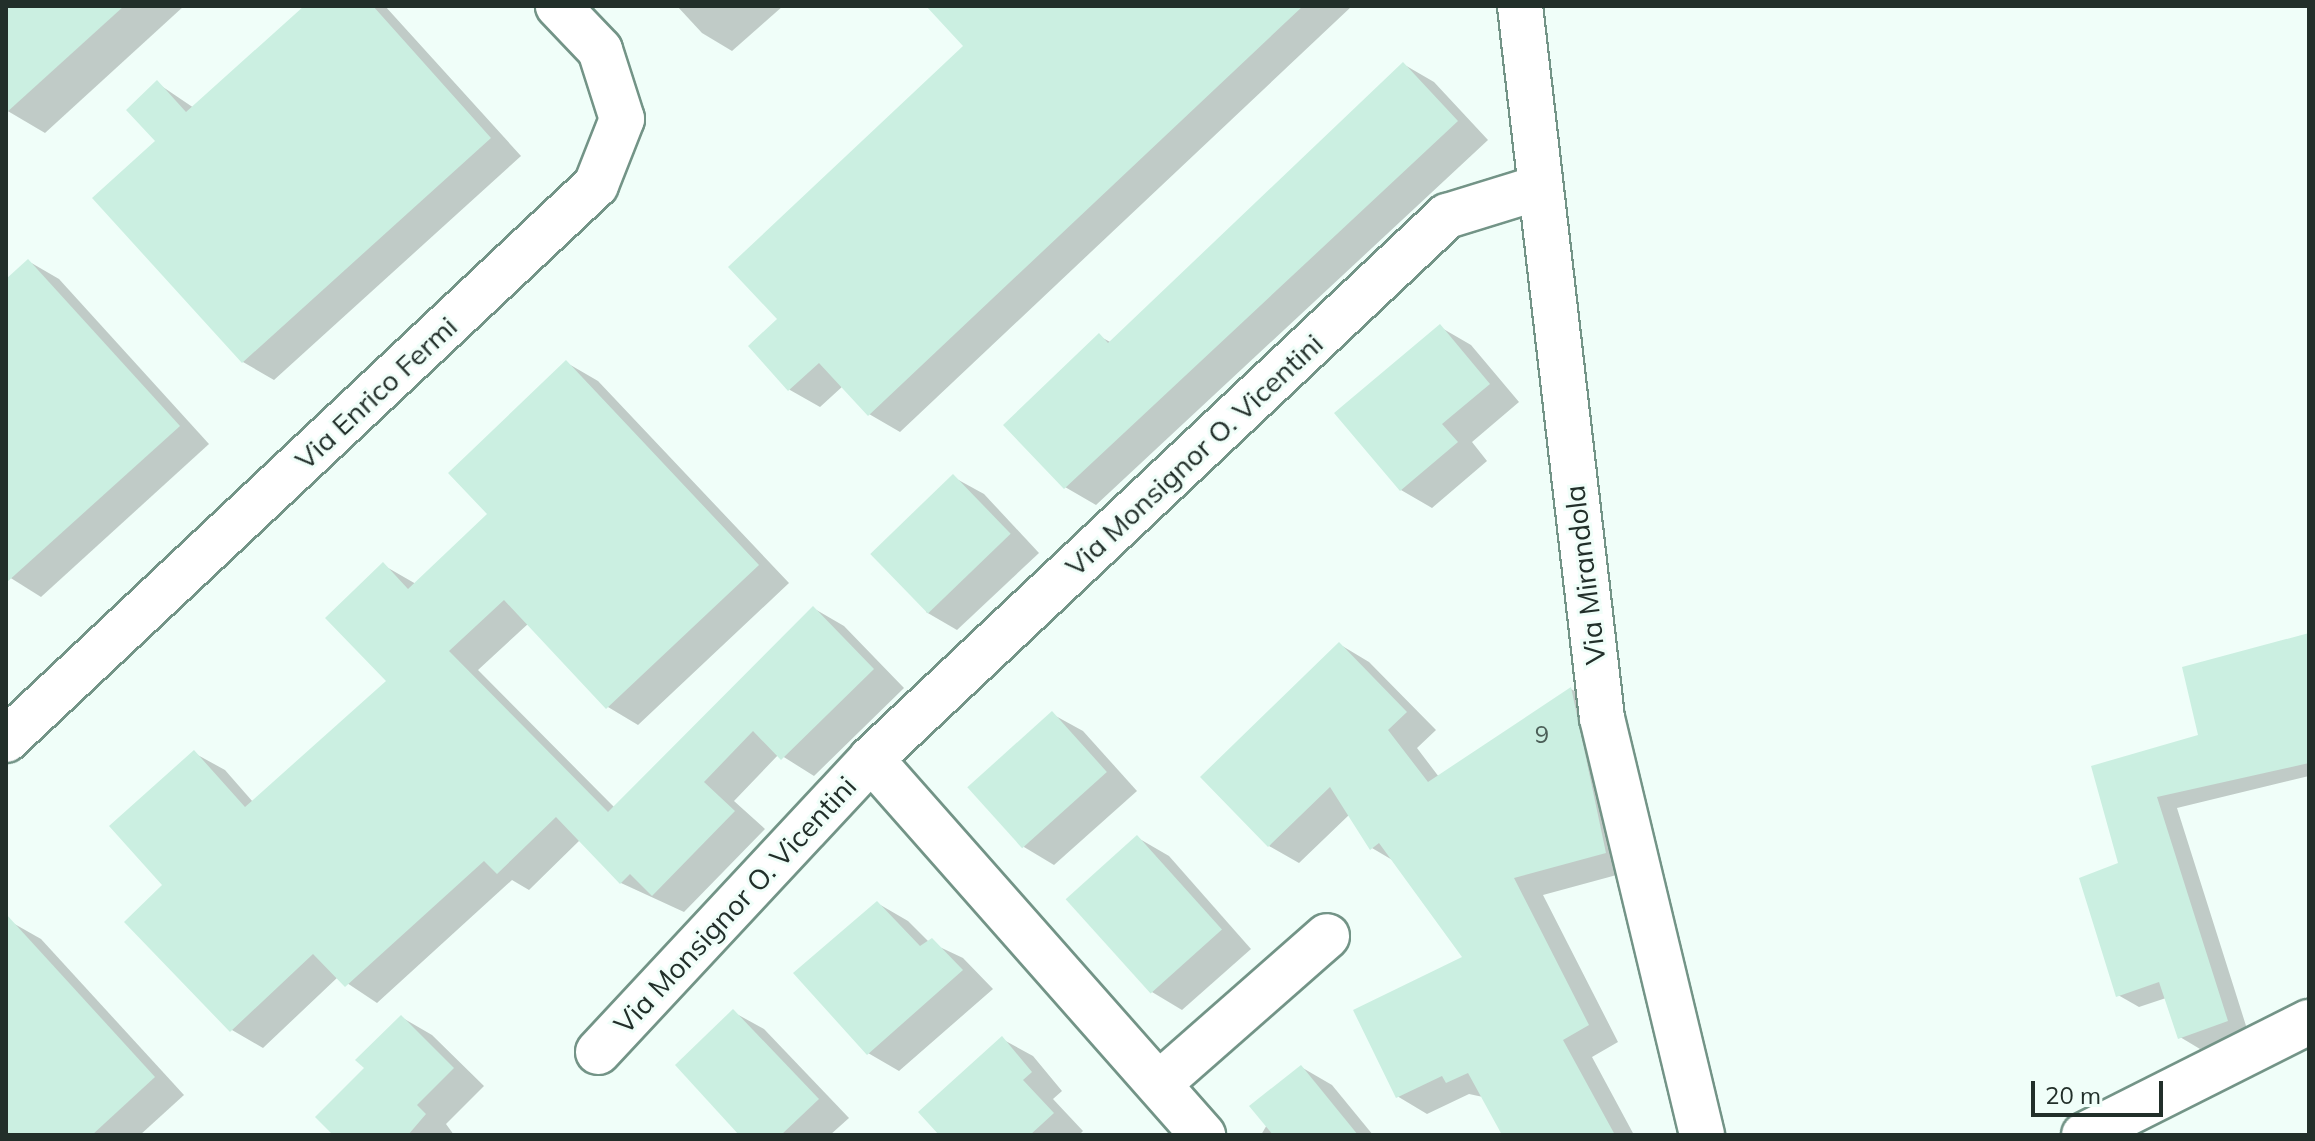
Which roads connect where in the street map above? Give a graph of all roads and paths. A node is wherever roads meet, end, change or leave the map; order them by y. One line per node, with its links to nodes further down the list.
1 (558, 6): 4 (street, Via Enrico Fermi)
2 (1520, 6): 3 (street, Via Mirandola)
3 (1538, 188): 5 (street, Via Monsignor O. Vicentini); 11 (street, Via Mirandola)
4 (6, 740)
5 (871, 759): 8 (street, Via Monsignor O. Vicentini); 9 (street, Via Monsignor O. Vicentini)
6 (1327, 936): 9 (street)
7 (2309, 1022): 12 (street)
8 (598, 1052)
9 (1161, 1082): 10 (street, Via Monsignor O. Vicentini)
10 (1203, 1135)
11 (1702, 1135)
12 (2084, 1135)

